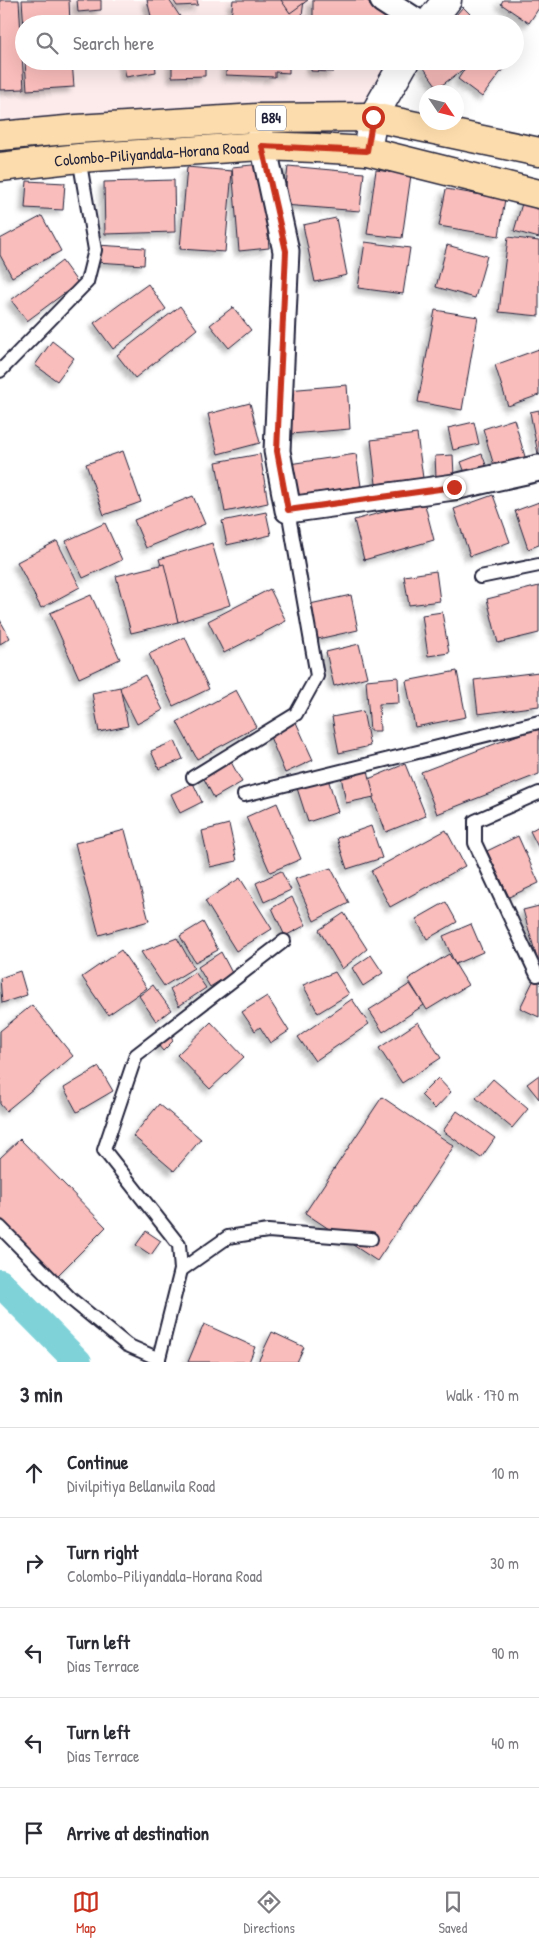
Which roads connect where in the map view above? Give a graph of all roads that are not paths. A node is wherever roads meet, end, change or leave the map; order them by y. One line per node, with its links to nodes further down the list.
1 (383, 0): 3 (street)
2 (447, 0): 4 (street)
3 (406, 15)
4 (435, 15)
5 (400, 70): 6 (street)
6 (373, 117): 7 (main road, Colombo-Piliyandala-Horana Road / B84); 10 (street); 11 (main road, Colombo-Piliyandala-Horana Road / B84)
7 (257, 118): 8 (main road, Colombo-Piliyandala-Horana Road / B84); 9 (street)
8 (0, 136)
9 (262, 146): 10 (main road, Colombo-Piliyandala-Horana Road / B84); 12 (main road, Colombo-Piliyandala-Horana Road / B84); 17 (street)
10 (367, 151): 14 (main road, Colombo-Piliyandala-Horana Road / B84)
11 (539, 152)
12 (79, 158): 13 (main road, Colombo-Piliyandala-Horana Road / B84); 15 (lane)
13 (0, 167)
14 (539, 194)
15 (0, 372)
16 (539, 468): 17 (street)
17 (288, 510): 21 (lane)
18 (539, 565): 19 (lane)
19 (480, 577)
20 (539, 722): 23 (lane)
21 (194, 777)
22 (539, 793): 25 (lane)
23 (244, 795)
24 (284, 941): 28 (lane)
25 (536, 975)
26 (0, 1227): 29 (lane)
27 (371, 1239): 28 (lane)
28 (181, 1270): 29 (lane)
29 (158, 1360)

